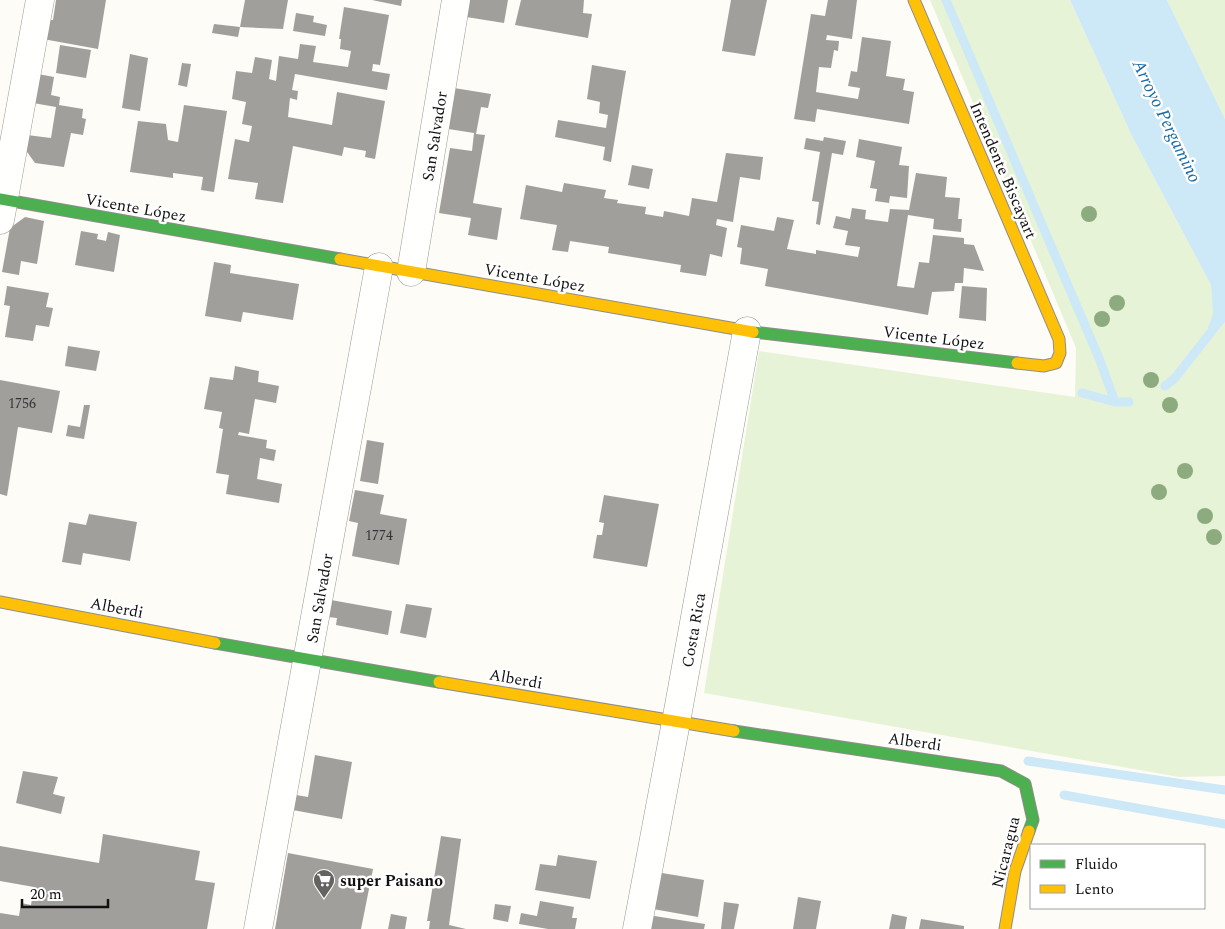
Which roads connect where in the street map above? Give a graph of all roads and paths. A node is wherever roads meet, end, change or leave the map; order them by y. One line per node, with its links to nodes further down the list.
1 (40, 0): 4 (street)
2 (456, 0): 6 (street, San Salvador)
3 (914, 0): 8 (street, Intendente Biscayart)
4 (1, 206): 5 (street, Vicente López)
5 (380, 267): 6 (street, Vicente López); 10 (street, San Salvador)
6 (411, 272): 7 (street, Vicente López)
7 (747, 331): 8 (street, Vicente López); 11 (street, Costa Rica)
8 (1060, 353)
9 (0, 602): 10 (street, Alberdi)
10 (307, 660): 11 (street, Alberdi); 13 (street, San Salvador)
11 (676, 722): 12 (street, Alberdi); 14 (street, Costa Rica)
12 (1025, 784): 15 (street, Nicaragua)
13 (258, 929)
14 (636, 929)
15 (1005, 929)

